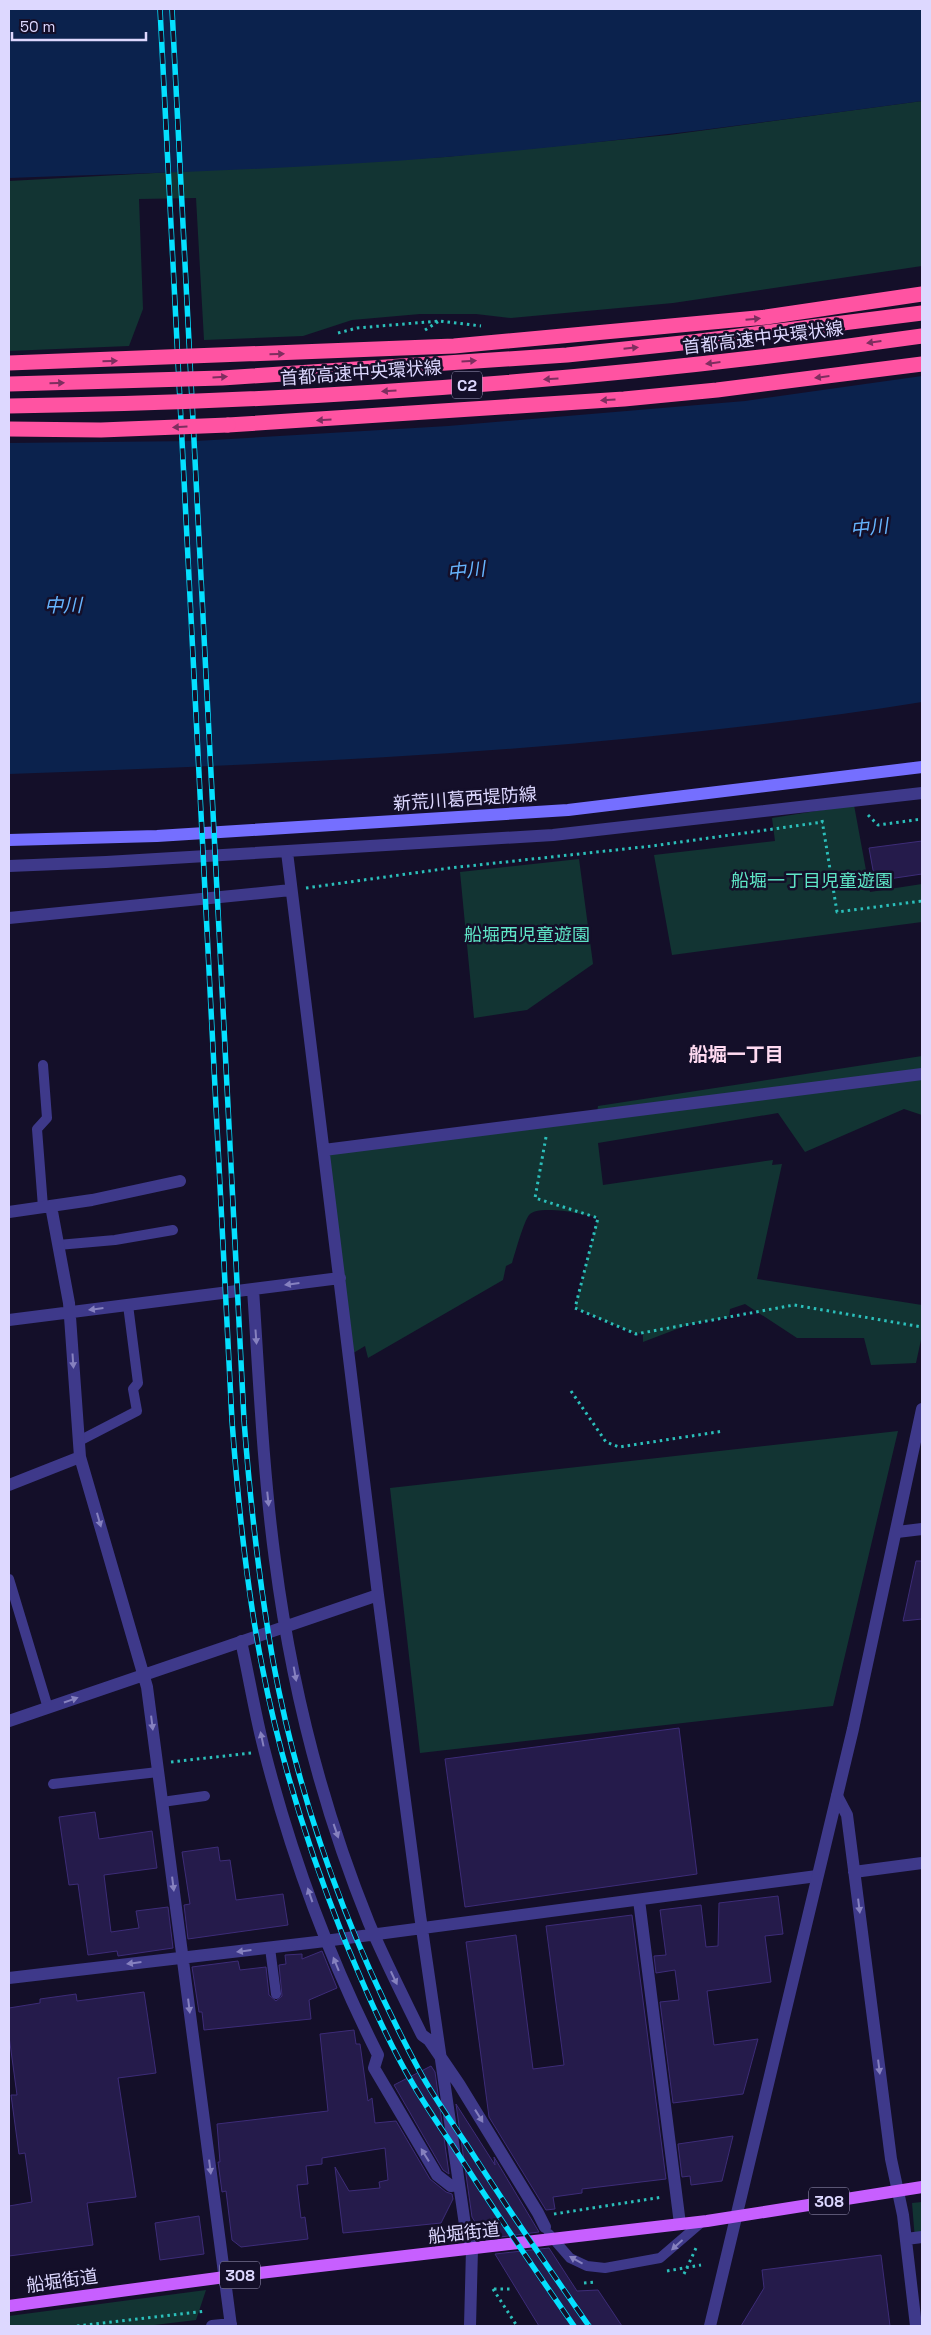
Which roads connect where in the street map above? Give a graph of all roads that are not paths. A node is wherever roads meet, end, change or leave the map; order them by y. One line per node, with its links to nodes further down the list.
1 (922, 294): 4 (highway, one-way to 1, bridge)
2 (922, 313): 6 (highway, 首都高速中央環状線 / C2, one-way to 2, bridge)
3 (922, 336): 7 (highway, 首都高速中央環状線 / C2, one-way to 7, bridge)
4 (9, 364)
5 (922, 364): 8 (highway, one-way to 8, bridge)
6 (9, 384)
7 (9, 406)
8 (9, 428)
9 (922, 767): 11 (main road, 新荒川葛西堤防線)
10 (922, 793): 12 (street)
11 (9, 840)
12 (287, 852): 13 (street); 14 (street)
13 (9, 866)
14 (291, 890): 15 (street); 18 (street)
15 (9, 918)
16 (43, 1065): 20 (lane)
17 (922, 1074): 18 (street)
18 (324, 1150): 24 (street)
19 (180, 1181): 20 (street)
20 (47, 1206): 21 (street); 23 (street)
21 (9, 1212)
22 (173, 1230): 23 (lane)
23 (58, 1244): 27 (street)
24 (340, 1278): 25 (street, one-way to 25); 36 (street)
25 (253, 1289): 26 (street); 37 (street, one-way to 37)
26 (128, 1305): 27 (street, one-way to 27); 30 (lane)
27 (70, 1312): 28 (street); 30 (street, one-way to 30)
28 (9, 1320)
29 (922, 1409): 34 (street)
30 (79, 1441): 31 (street)
31 (80, 1457): 32 (street); 39 (street, one-way to 39)
32 (9, 1486)
33 (922, 1529): 34 (street)
34 (897, 1532): 45 (street)
35 (9, 1579): 40 (lane)
36 (378, 1595): 37 (street); 51 (street)
37 (286, 1626): 38 (street); 52 (street, one-way to 52)
38 (241, 1641): 39 (street); 53 (street, one-way to 38)
39 (144, 1675): 40 (street, one-way to 39); 42 (street, one-way to 42)
40 (48, 1708): 41 (street)
41 (9, 1722)
42 (158, 1768): 43 (lane); 46 (street)
43 (53, 1784)
44 (205, 1796): 46 (lane)
45 (837, 1796): 48 (street); 49 (street)
46 (162, 1802): 55 (street, one-way to 55)
47 (922, 1863): 48 (street)
48 (854, 1872): 61 (street, one-way to 61)
49 (817, 1876): 50 (street); 62 (street)
50 (639, 1900): 51 (street); 65 (street)
51 (423, 1928): 52 (street); 58 (street)
52 (374, 1934): 53 (street); 58 (street, one-way to 58)
53 (326, 1940): 54 (street); 59 (street, one-way to 53)
54 (270, 1948): 55 (street, one-way to 55); 57 (lane)
55 (182, 1958): 56 (street, one-way to 56); 70 (street, one-way to 70)
56 (9, 1978)
57 (276, 1994)
58 (442, 2059): 59 (street); 63 (street, one-way to 63)
59 (459, 2185): 69 (street)
60 (922, 2187): 61 (main road, 船堀街道 / 308)
61 (897, 2190): 62 (main road, 船堀街道 / 308); 67 (street)
62 (737, 2217): 64 (main road, 船堀街道 / 308); 75 (street)
63 (546, 2221): 68 (lane)
64 (703, 2221): 65 (main road, 船堀街道 / 308); 68 (lane, one-way to 68)
65 (680, 2224): 68 (main road, 船堀街道 / 308)
66 (922, 2237): 67 (street)
67 (906, 2239): 76 (street)
68 (552, 2240): 69 (main road, 船堀街道 / 308)
69 (472, 2249): 70 (main road, 船堀街道 / 308); 73 (street)
70 (225, 2277): 71 (main road, 船堀街道 / 308); 72 (street)
71 (9, 2306)
72 (231, 2325): 74 (street)
73 (473, 2325)
74 (212, 2326)
75 (710, 2326)
76 (916, 2326)

